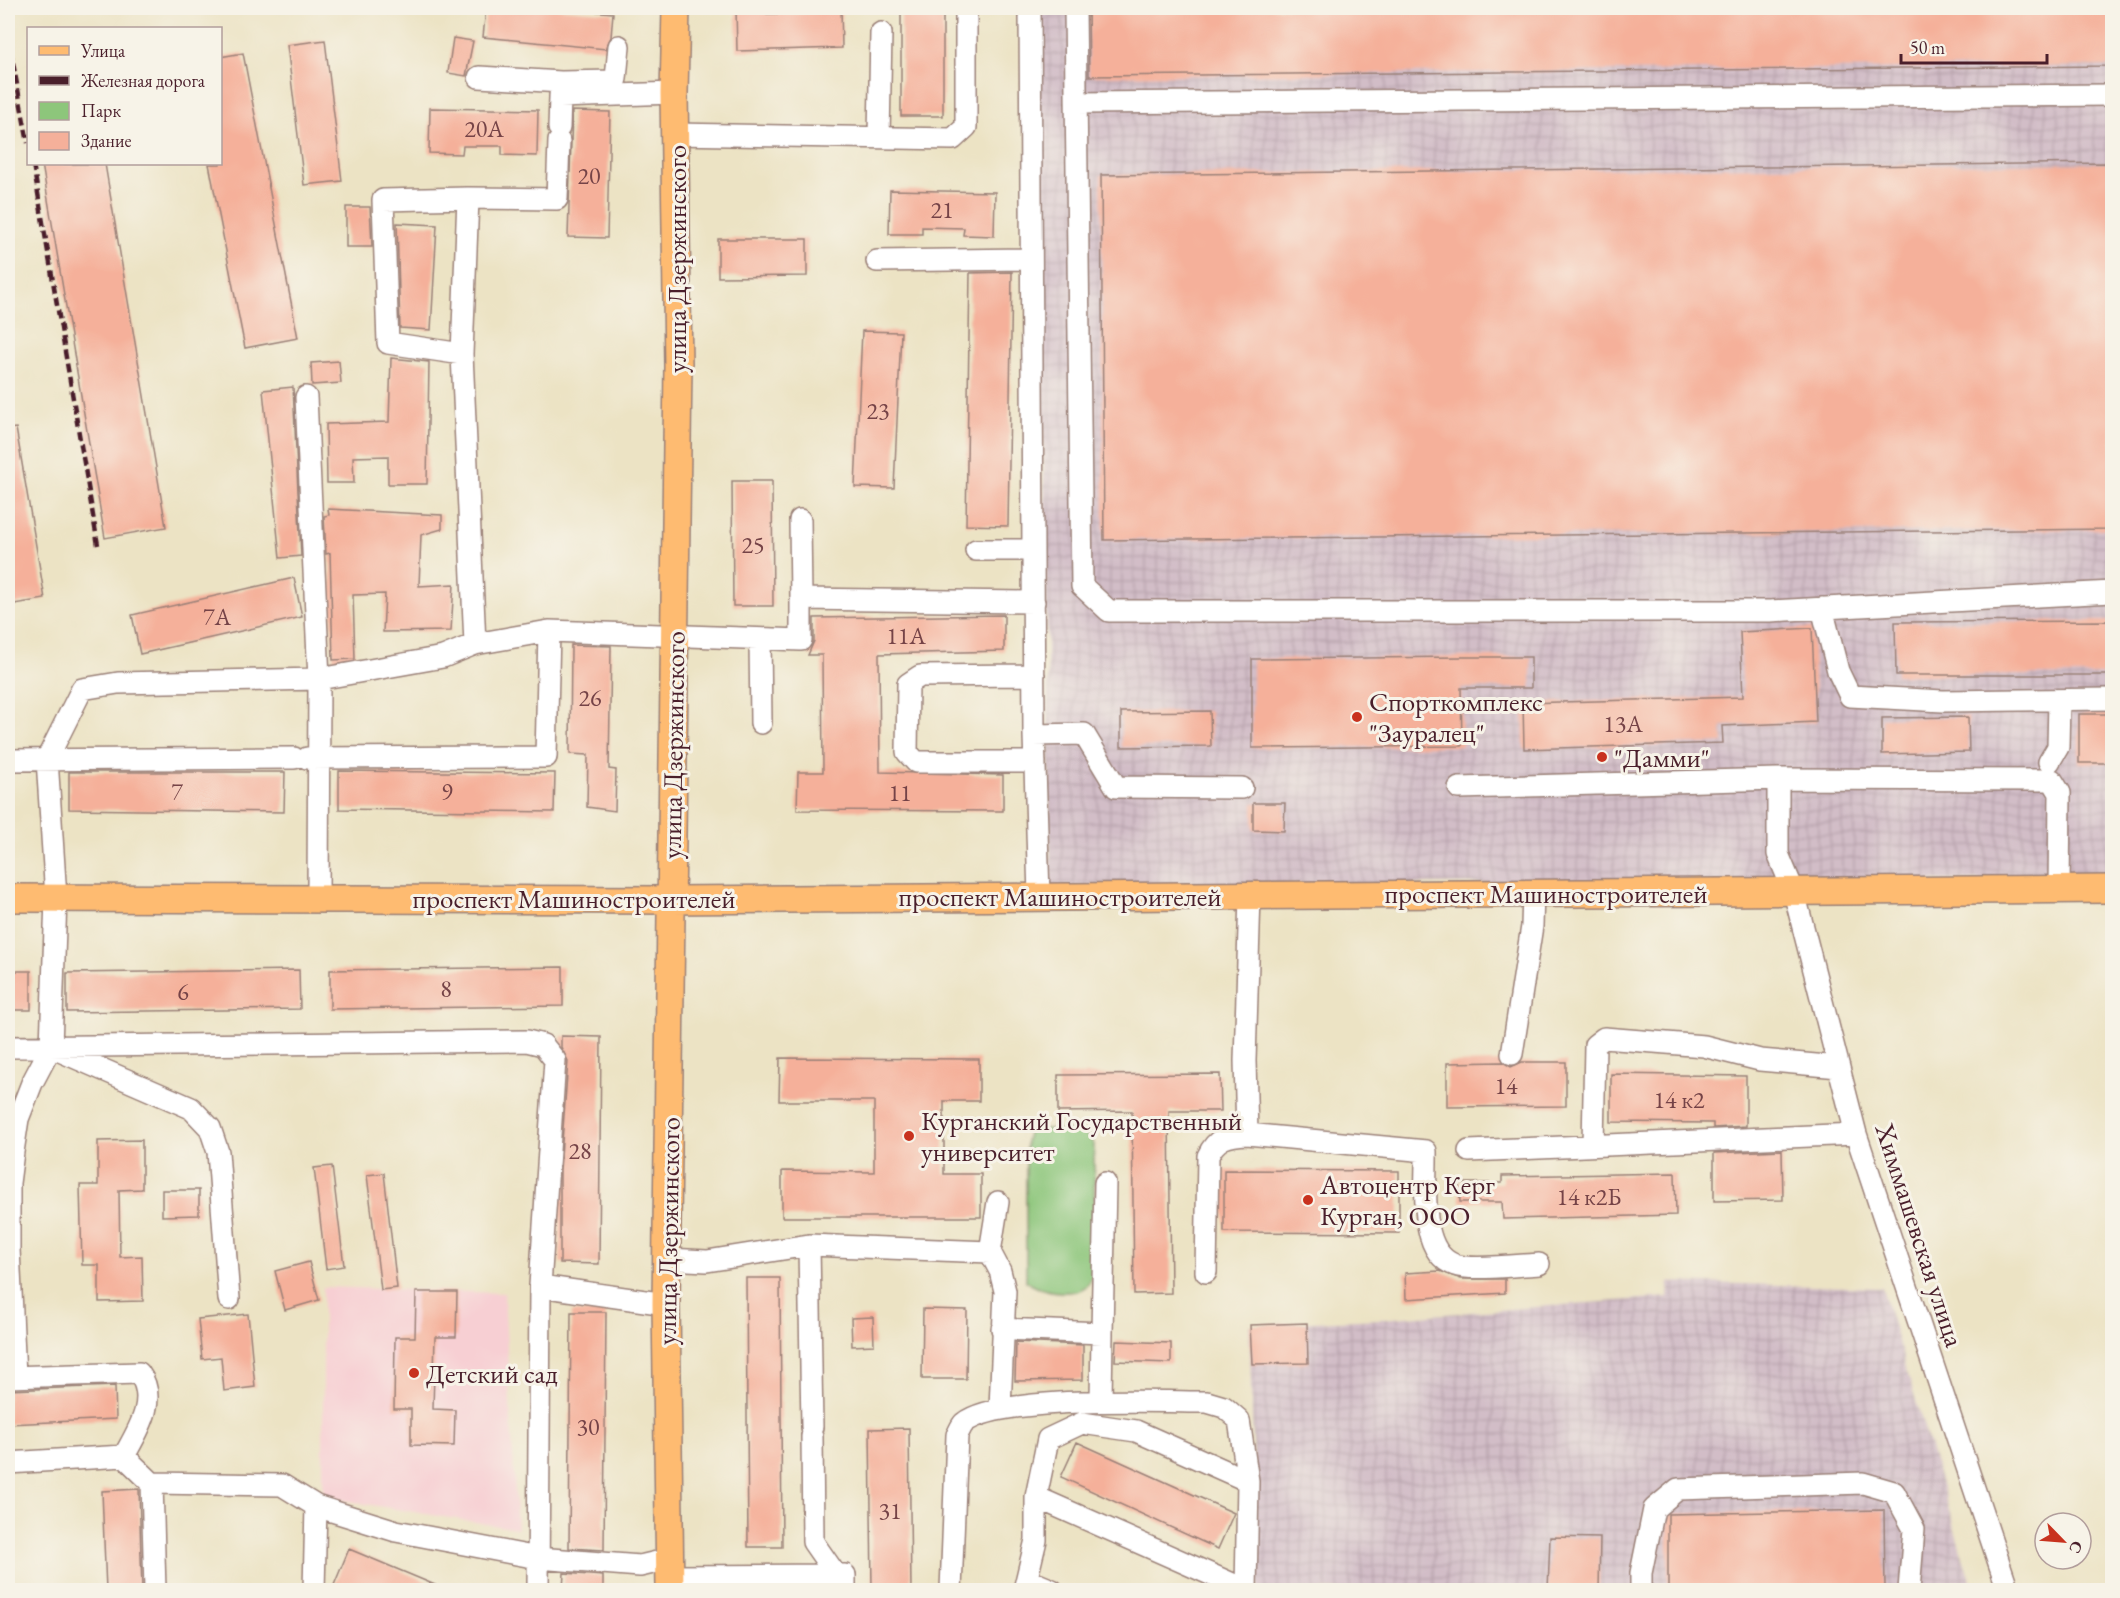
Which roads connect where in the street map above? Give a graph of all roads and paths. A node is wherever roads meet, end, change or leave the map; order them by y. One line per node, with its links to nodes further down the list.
1 (676, 8): 9 (main road, улица Дзержинского)
2 (966, 8): 13 (street)
3 (1030, 8): 15 (street)
4 (1075, 8): 11 (street)
5 (881, 33): 13 (street)
6 (620, 46): 8 (street)
7 (479, 77): 8 (street)
8 (560, 90): 9 (street); 14 (street)
9 (674, 93): 12 (main road, улица Дзержинского)
10 (2112, 95): 11 (street)
11 (1076, 103): 25 (street)
12 (675, 134): 13 (street); 27 (main road, улица Дзержинского)
13 (879, 136)
14 (468, 198): 17 (street); 17 (street)
15 (1030, 259): 16 (street); 21 (street)
16 (877, 261)
17 (462, 354): 29 (street)
18 (306, 397): 31 (street)
19 (800, 520): 23 (street)
20 (976, 550): 21 (street)
21 (1033, 550): 24 (street)
22 (2112, 592): 25 (street)
23 (801, 599): 24 (street); 28 (street)
24 (1034, 602): 30 (street)
25 (1822, 608): 33 (street)
26 (549, 631): 27 (street); 29 (street); 36 (street)
27 (675, 637): 28 (street); 53 (main road, улица Дзержинского)
28 (760, 639): 34 (street)
29 (475, 644): 31 (street)
30 (1034, 675): 35 (street); 39 (street)
31 (319, 679): 36 (street); 37 (street)
32 (2112, 699): 33 (street)
33 (2059, 701): 40 (street)
34 (761, 723)
35 (1034, 735): 39 (street); 42 (street)
36 (306, 758): 37 (street); 52 (street)
37 (47, 759): 38 (street); 51 (street)
38 (8, 760)
39 (1035, 762): 49 (street)
40 (2049, 762)
41 (1778, 779): 43 (street); 44 (street); 46 (street, Химмашевская улица)
42 (1242, 788)
43 (1459, 788)
44 (2059, 889): 45 (main road, проспект Машиностроителей); 46 (main road, проспект Машиностроителей)
45 (2112, 889)
46 (1794, 892): 47 (main road, проспект Машиностроителей); 57 (street, Химмашевская улица)
47 (1533, 893): 48 (main road, проспект Машиностроителей); 56 (street)
48 (1250, 895): 49 (main road, проспект Машиностроителей); 58 (street)
49 (1039, 896): 53 (main road, проспект Машиностроителей)
50 (8, 898): 51 (main road, проспект Машиностроителей)
51 (56, 898): 52 (main road, проспект Машиностроителей); 55 (street)
52 (318, 899): 53 (main road, проспект Машиностроителей)
53 (671, 900): 66 (main road, улица Дзержинского)
54 (8, 1047): 55 (street)
55 (51, 1047): 69 (street); 70 (street); 74 (street)
56 (1512, 1054)
57 (1839, 1067): 59 (street, Химмашевская улица); 60 (street)
58 (1246, 1134): 67 (street); 68 (street)
59 (1856, 1134): 60 (street); 95 (street, Химмашевская улица)
60 (1593, 1145): 61 (street)
61 (1469, 1151)
62 (1106, 1183): 73 (street)
63 (998, 1202): 65 (street)
64 (809, 1245): 65 (street); 66 (street); 86 (street)
65 (990, 1252): 72 (street)
66 (668, 1259): 71 (main road, улица Дзержинского)
67 (1539, 1264)
68 (1206, 1272)
69 (540, 1286): 71 (street); 83 (street)
70 (229, 1299)
71 (666, 1304): 84 (main road, улица Дзержинского)
72 (1002, 1329): 73 (street); 76 (street)
73 (1102, 1333): 75 (street)
74 (11, 1376): 77 (street)
75 (1101, 1401): 76 (street); 79 (street)
76 (1000, 1408): 91 (street)
77 (124, 1456): 78 (street); 80 (street)
78 (8, 1463)
79 (1248, 1481): 81 (street); 81 (street)
80 (152, 1482): 82 (street); 88 (street)
81 (1036, 1497): 87 (street)
82 (316, 1506): 83 (street); 89 (street)
83 (538, 1558): 84 (street); 90 (street)
84 (670, 1575): 85 (street)
85 (732, 1583): 86 (street)
86 (841, 1583)
87 (1026, 1585): 92 (street)
88 (155, 1590)
89 (314, 1590)
90 (538, 1590)
91 (951, 1590)
92 (1052, 1590)
93 (1641, 1590): 94 (street)
94 (1909, 1590)
95 (2008, 1590)

